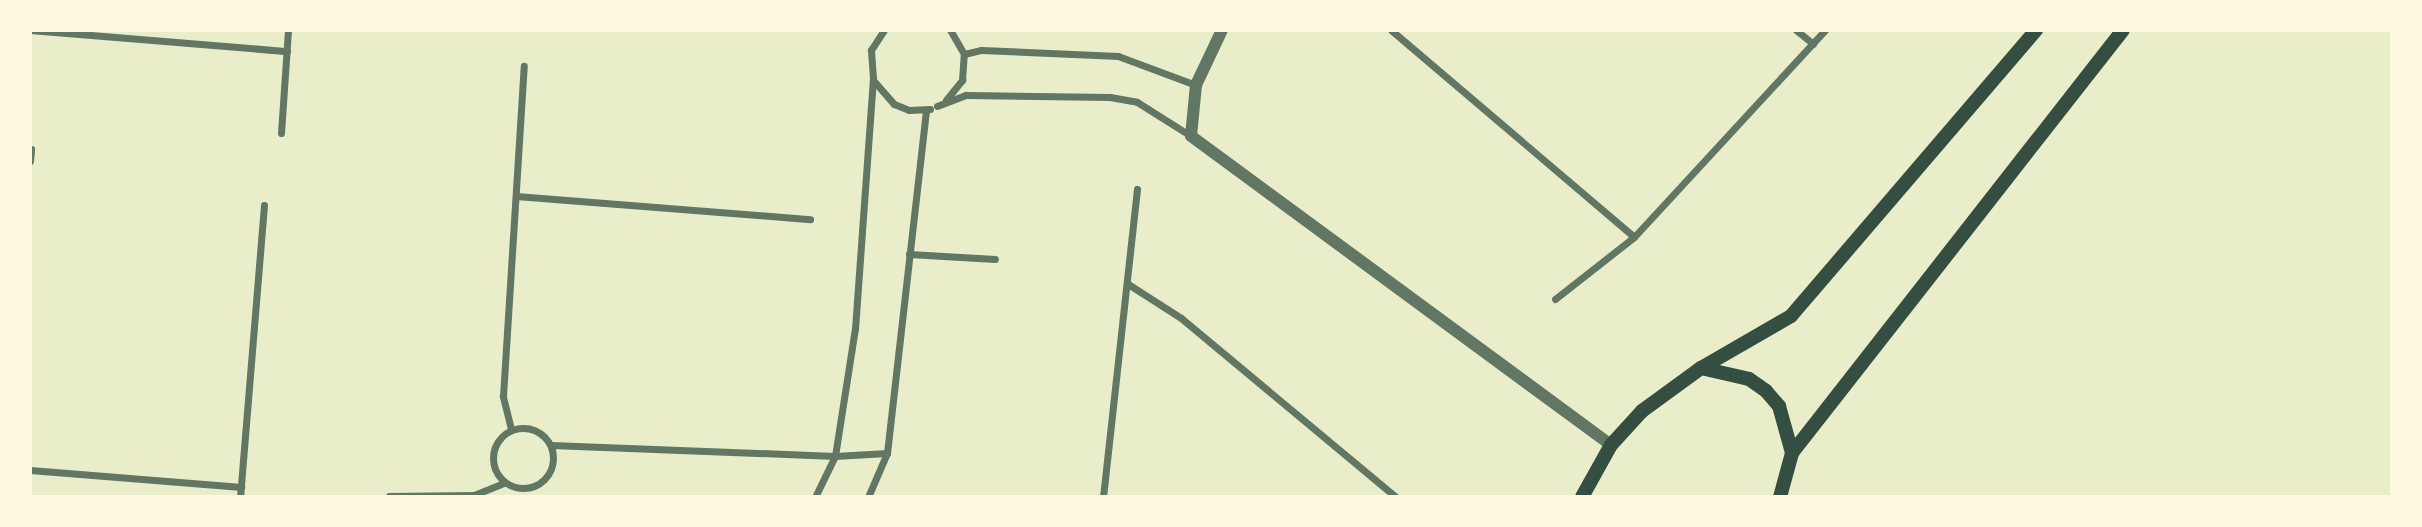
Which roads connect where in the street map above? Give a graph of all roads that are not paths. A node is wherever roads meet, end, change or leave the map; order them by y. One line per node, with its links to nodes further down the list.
1 (30, 30): 11 (street)
2 (288, 30): 14 (street)
3 (884, 30): 12 (street)
4 (950, 30): 15 (street)
5 (1222, 30): 18 (street)
6 (1391, 30): 29 (street)
7 (1796, 30): 13 (street)
8 (1825, 30): 13 (street)
9 (2036, 30): 34 (main road)
10 (2123, 30): 39 (main road)
11 (48, 31): 14 (street)
12 (878, 33): 17 (street)
13 (1813, 44): 29 (street)
14 (287, 51): 21 (street)
15 (964, 54): 18 (street); 19 (street)
16 (524, 66): 26 (street)
17 (873, 79): 20 (street); 40 (street)
18 (1196, 85): 22 (street)
19 (937, 106): 20 (street); 22 (street)
20 (926, 110): 30 (street)
21 (281, 133)
22 (1191, 136): 37 (street)
23 (31, 149): 24 (street)
24 (30, 161)
25 (1137, 189): 32 (street)
26 (516, 196): 28 (street); 35 (street)
27 (264, 205): 43 (street)
28 (810, 219)
29 (1634, 237): 33 (street)
30 (909, 254): 31 (street); 38 (street)
31 (995, 259)
32 (1128, 284): 48 (street); 49 (street)
33 (1555, 299)
34 (1701, 368): 37 (main road); 39 (main road)
35 (511, 429): 36 (street); 42 (street)
36 (551, 445): 40 (street); 42 (street)
37 (1611, 445): 50 (main road)
38 (887, 453): 40 (street); 47 (street)
39 (1792, 453): 51 (main road)
40 (835, 456): 46 (street)
41 (30, 470): 43 (street)
42 (504, 483): 44 (street)
43 (241, 487): 45 (street)
44 (389, 496)
45 (240, 497)
46 (815, 497)
47 (868, 497)
48 (1103, 497)
49 (1395, 497)
50 (1582, 497)
51 (1780, 497)

